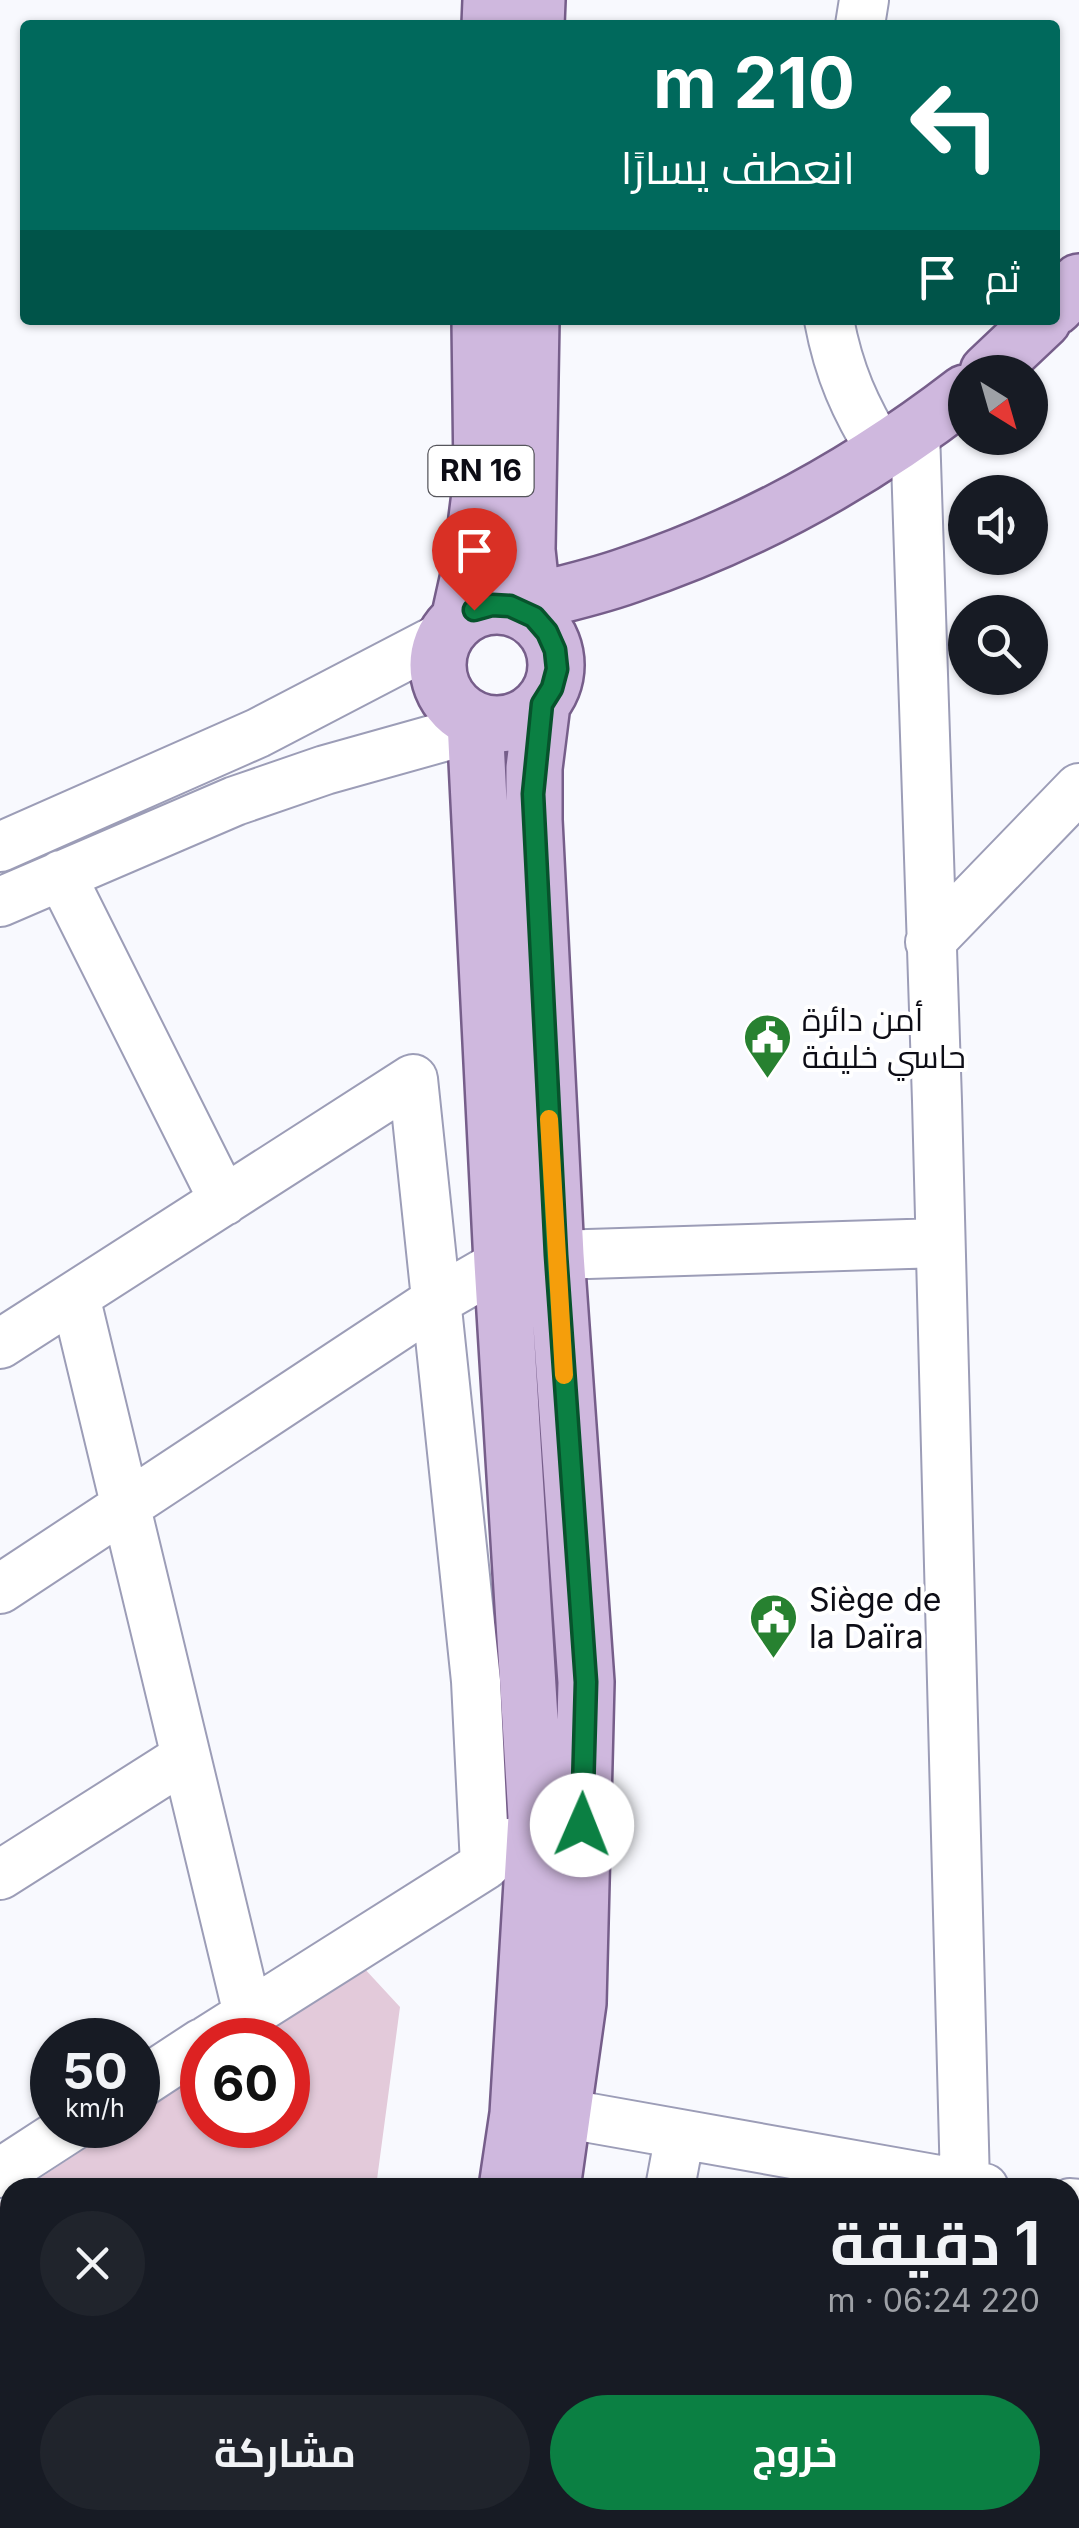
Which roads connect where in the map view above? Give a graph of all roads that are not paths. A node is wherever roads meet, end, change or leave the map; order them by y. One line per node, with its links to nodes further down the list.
1 (1079, 282): 2 (main road)
2 (1060, 303)
3 (480, 325): 12 (main road, RN 16)
4 (531, 325): 11 (main road, RN 16)
5 (829, 325): 9 (street)
6 (1038, 325): 7 (main road)
7 (1006, 355)
8 (948, 406): 9 (main road)
9 (899, 443): 10 (main road); 19 (street)
10 (660, 564): 11 (main road); 13 (main road)
11 (525, 608): 12 (main road); 13 (main road)
12 (452, 627): 14 (main road); 16 (street)
13 (550, 687): 14 (main road); 22 (main road)
14 (479, 725): 17 (street); 23 (main road)
15 (1079, 788): 19 (street)
16 (0, 846)
17 (61, 875): 18 (street); 20 (street)
18 (0, 902)
19 (930, 942): 21 (street)
20 (224, 1201): 24 (street); 25 (street)
21 (940, 1243): 22 (street); 45 (street)
22 (556, 1255): 30 (main road)
23 (502, 1263): 25 (street); 29 (main road)
24 (76, 1296): 26 (street); 27 (street)
25 (436, 1300): 27 (street); 29 (street)
26 (0, 1344)
27 (126, 1504): 28 (street); 31 (street)
28 (0, 1589)
29 (502, 1681): 30 (street); 32 (main road); 33 (street)
30 (586, 1682): 37 (main road)
31 (186, 1756): 34 (street); 35 (street)
32 (536, 1817): 33 (street); 41 (main road)
33 (485, 1865): 35 (street)
34 (0, 1875)
35 (248, 2014): 36 (street)
36 (242, 2018)
37 (562, 2113): 38 (street); 42 (main road)
38 (680, 2134): 43 (street); 44 (street)
39 (38, 2148): 40 (street)
40 (0, 2172)
41 (508, 2178)
42 (553, 2178)
43 (672, 2178)
44 (929, 2178)
45 (974, 2178)

